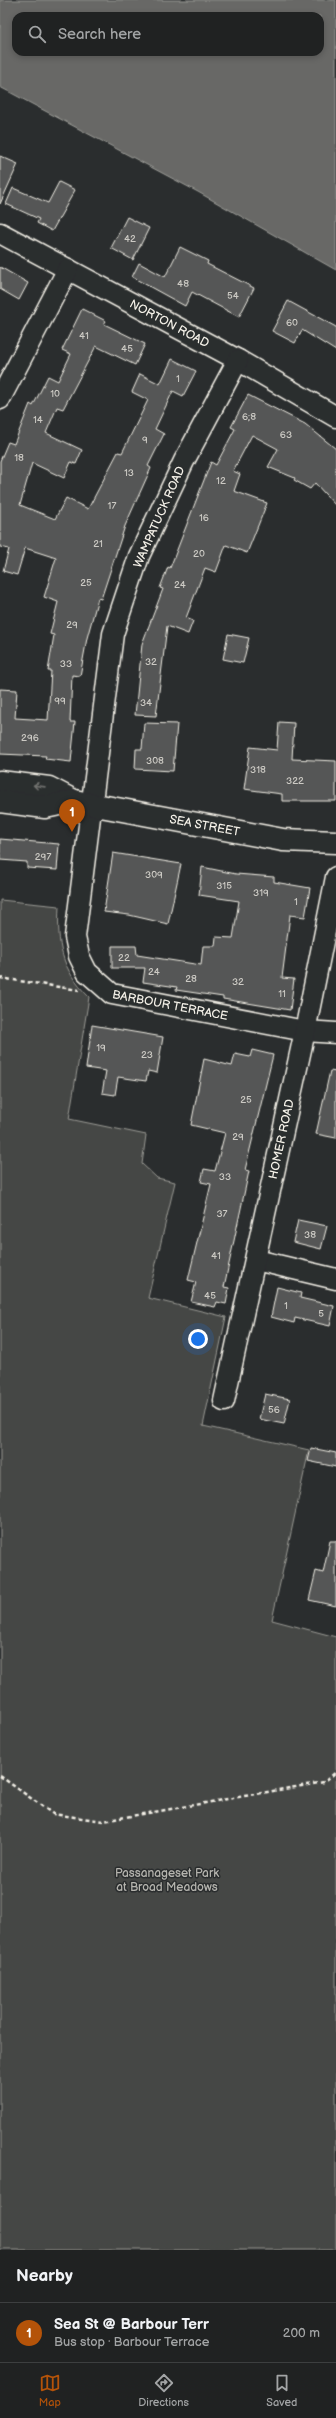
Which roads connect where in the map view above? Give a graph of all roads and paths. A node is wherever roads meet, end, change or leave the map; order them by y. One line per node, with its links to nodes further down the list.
1 (0, 233): 2 (street, NORTON ROAD)
2 (68, 269): 3 (street, NORTON ROAD); 4 (street)
3 (238, 360): 5 (street, NORTON ROAD); 8 (street, WAMPATUCK ROAD)
4 (0, 399)
5 (336, 417)
6 (0, 782): 8 (main road, SEA STREET, one-way to 6)
7 (0, 801): 8 (main road, SEA STREET)
8 (84, 802): 9 (main road, SEA STREET); 12 (street, BARBOUR TERRACE)
9 (336, 842)
10 (336, 877): 13 (street, HOMER ROAD)
11 (0, 978): 12 (path)
12 (112, 994): 13 (street, BARBOUR TERRACE)
13 (305, 1031): 14 (street, BARBOUR TERRACE); 15 (street, HOMER ROAD)
14 (336, 1033)
15 (256, 1260): 16 (street); 17 (street, HOMER ROAD)
16 (336, 1279)
17 (224, 1401)
18 (336, 1772): 19 (path)
19 (0, 1776)

